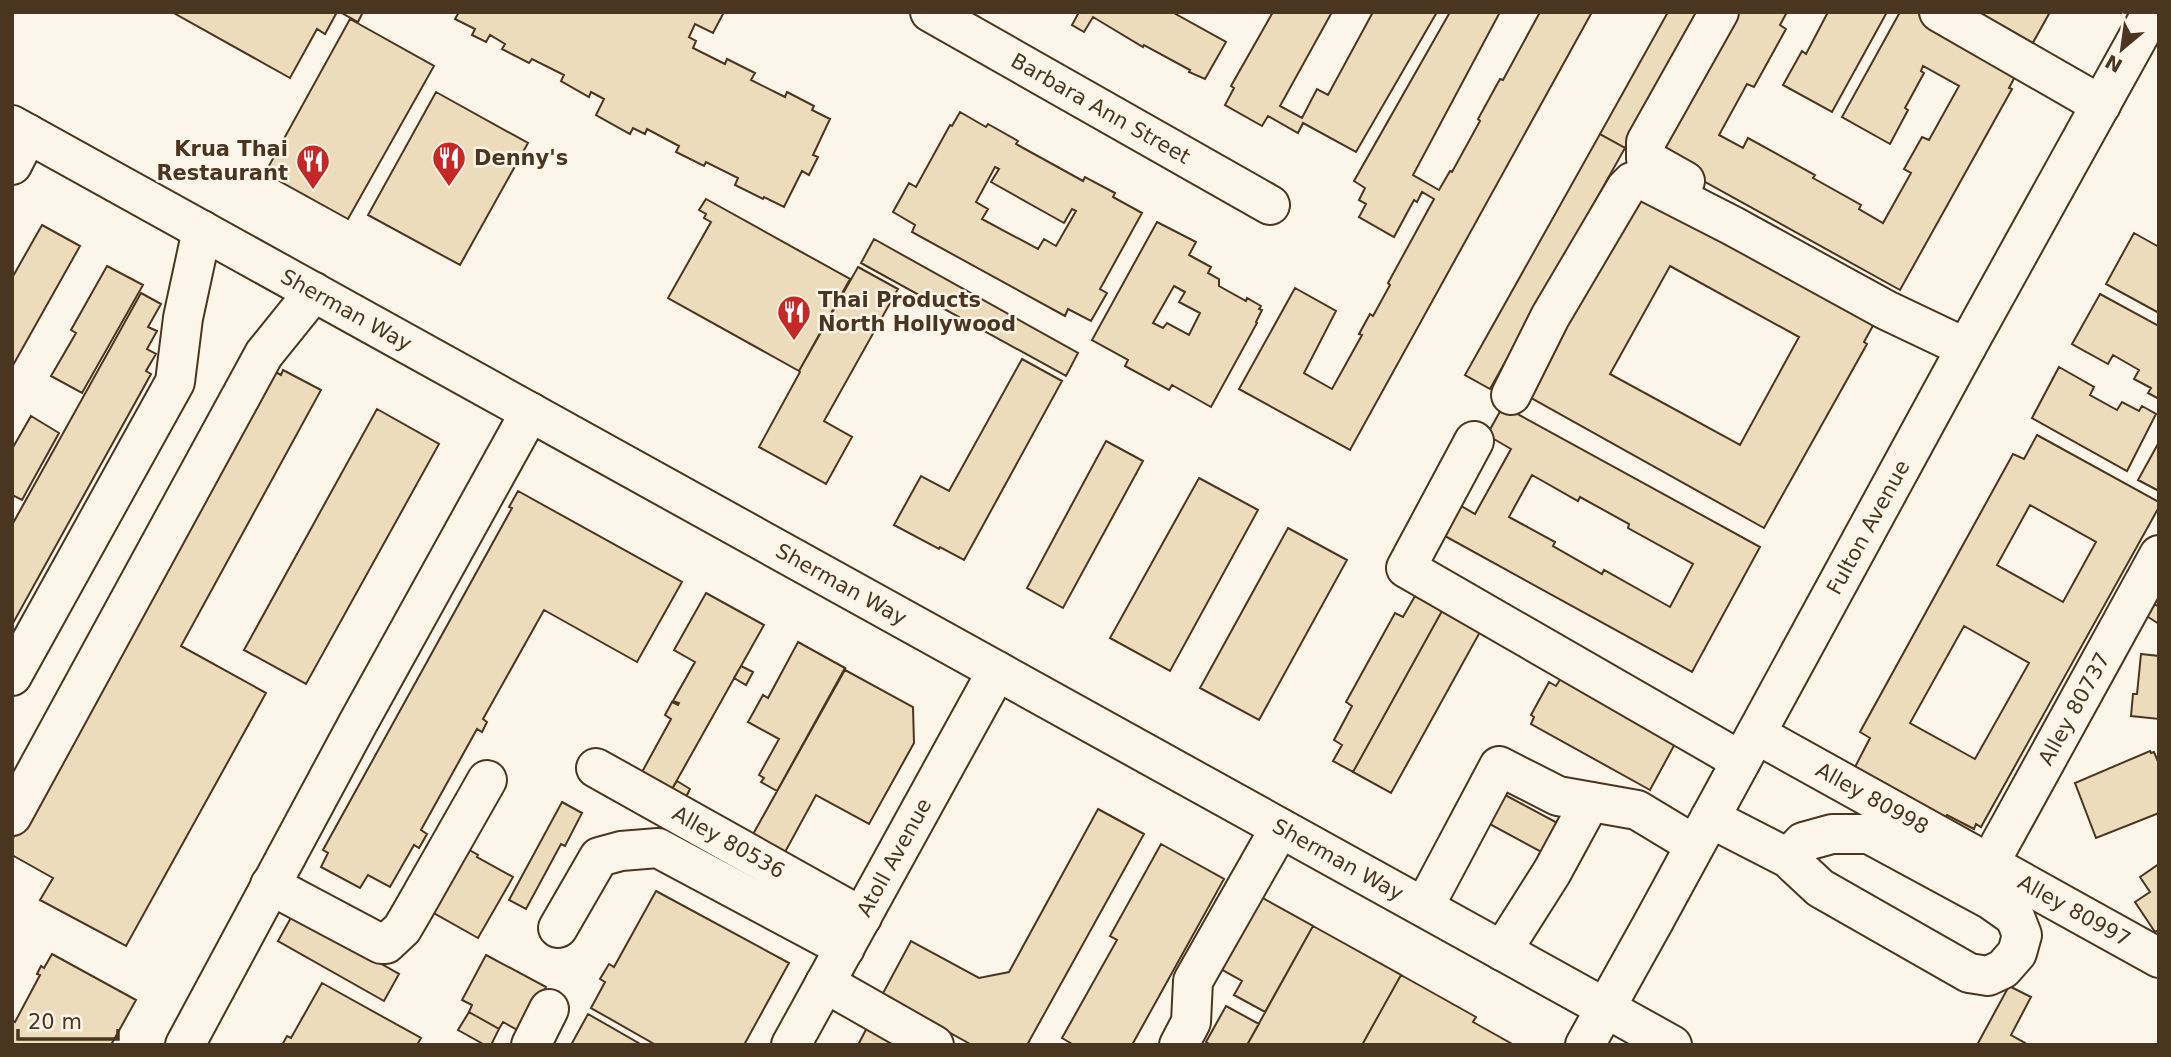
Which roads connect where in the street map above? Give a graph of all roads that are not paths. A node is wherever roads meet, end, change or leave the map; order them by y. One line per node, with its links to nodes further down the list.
1 (930, 12): 5 (street, Barbara Ann Street)
2 (1719, 12): 11 (street)
3 (1939, 12): 6 (street)
4 (2152, 12): 6 (street, Fulton Avenue)
5 (983, 25): 8 (street, Barbara Ann Street)
6 (2101, 105): 11 (street, Fulton Avenue)
7 (18, 141): 9 (street, Sherman Way)
8 (1269, 205)
9 (202, 230): 10 (street, Sherman Way); 17 (street)
10 (314, 292): 13 (street, Sherman Way); 22 (street)
11 (1968, 343): 12 (street); 18 (street, Fulton Avenue)
12 (1511, 395)
13 (530, 412): 16 (street, Sherman Way); 27 (street)
14 (1474, 441): 18 (street, Alley 80998)
15 (2159, 555): 26 (street, Alley 80737)
16 (997, 671): 23 (street, Sherman Way); 30 (street, Atoll Avenue)
17 (12, 676)
18 (1748, 748): 24 (street, Fulton Avenue); 26 (street, Alley 80998)
19 (596, 768): 30 (street, Alley 80536)
20 (487, 780): 27 (street)
21 (1590, 802): 24 (street); 28 (street); 31 (street)
22 (12, 816)
23 (1280, 828): 28 (street, Sherman Way); 40 (street)
24 (1703, 831): 25 (street); 34 (street, Fulton Avenue)
25 (1788, 859): 25 (street)
26 (1989, 864): 32 (street, Alley 80997)
27 (270, 886): 36 (street)
28 (1423, 907): 31 (street, Sherman Way)
29 (558, 928): 30 (street)
30 (853, 932): 33 (street, Atoll Avenue)
31 (1502, 951): 34 (street, Sherman Way)
32 (2159, 958)
33 (825, 983): 38 (street, Atoll Avenue); 39 (street)
34 (1605, 1008): 41 (street, Fulton Avenue); 42 (street, Sherman Way)
35 (549, 1009): 37 (street)
36 (185, 1045)
37 (531, 1045)
38 (791, 1045)
39 (934, 1045)
40 (1179, 1045)
41 (1585, 1045)
42 (1672, 1045)

